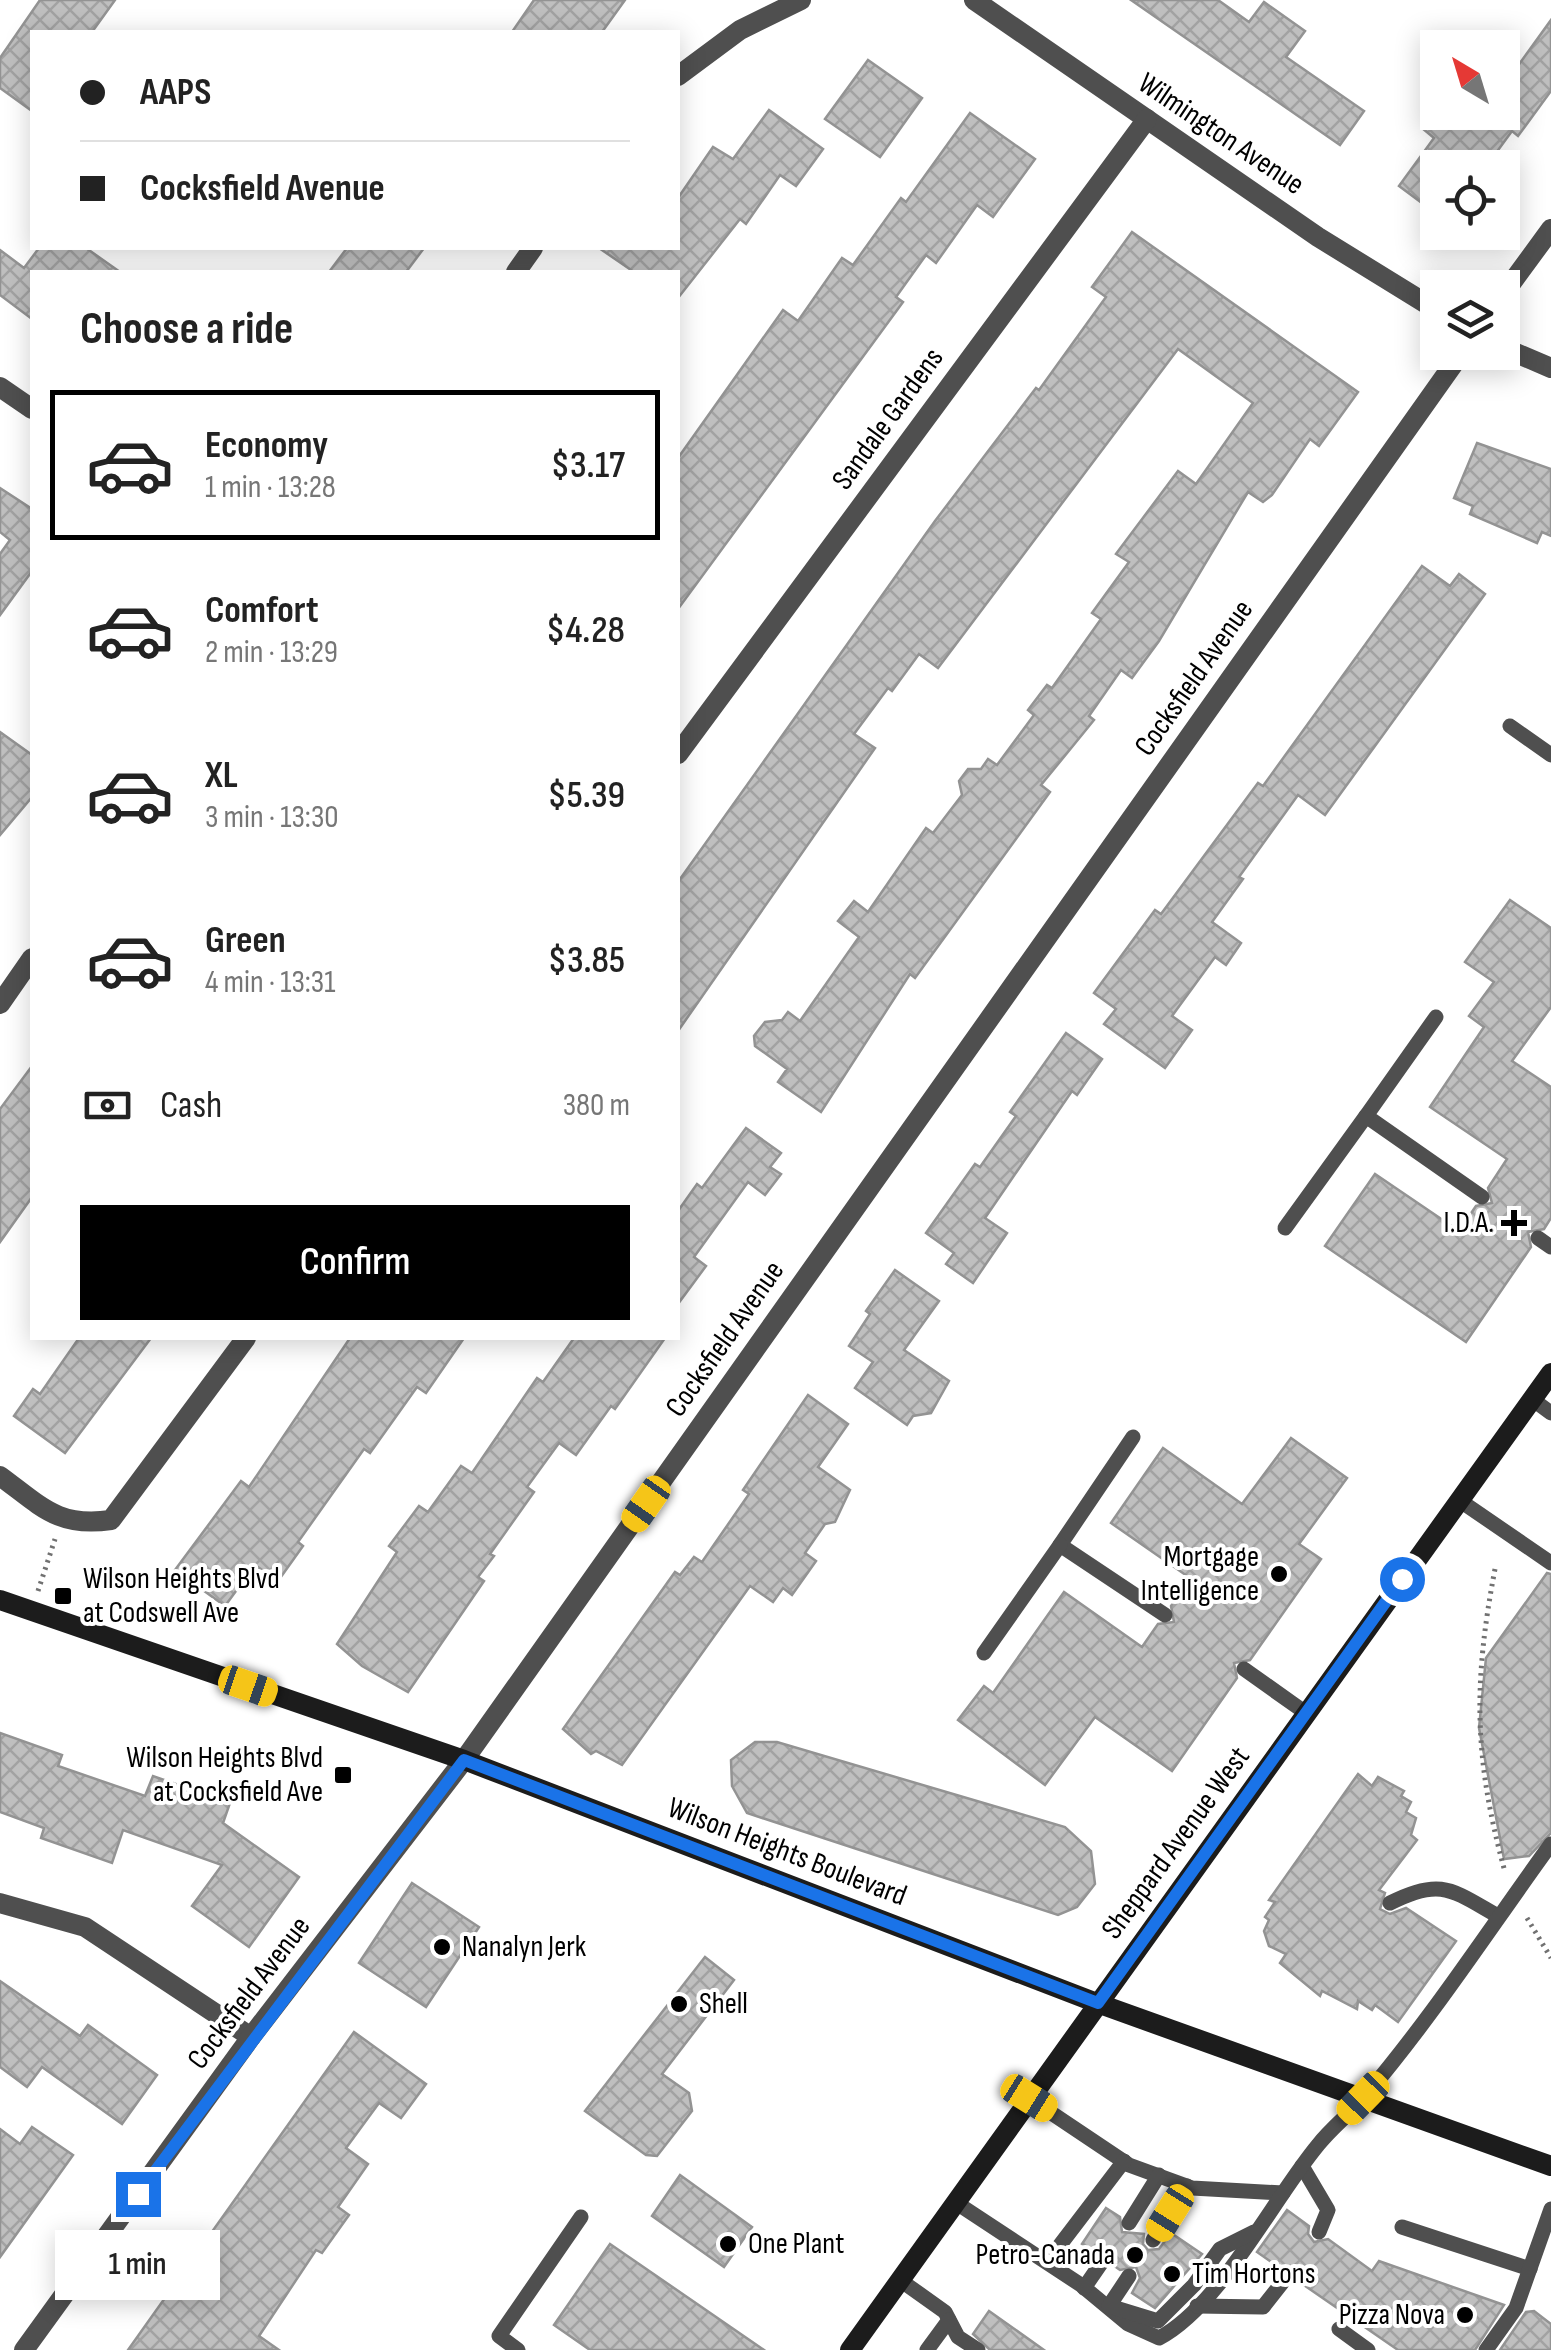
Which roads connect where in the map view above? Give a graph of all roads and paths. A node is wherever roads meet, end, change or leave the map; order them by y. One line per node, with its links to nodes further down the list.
1 (801, 0): 3 (street)
2 (974, 0): 4 (street, Wilmington Avenue)
3 (680, 75)
4 (1146, 120): 7 (street, Wilmington Avenue); 14 (street, Sandale Gardens)
5 (1551, 229): 6 (street)
6 (1520, 271)
7 (1420, 300)
8 (1520, 355): 9 (street)
9 (1551, 368)
10 (1449, 370): 39 (street, Cocksfield Avenue)
11 (0, 386): 12 (street)
12 (30, 408)
13 (1510, 726): 15 (lane)
14 (680, 751)
15 (1551, 756)
16 (30, 961): 17 (street)
17 (0, 1004)
18 (1436, 1017): 19 (lane)
19 (1366, 1116): 20 (lane); 21 (lane)
20 (1482, 1198)
21 (1286, 1228)
22 (245, 1340): 29 (street)
23 (1551, 1372): 24 (main road, Sheppard Avenue West)
24 (1532, 1399): 25 (lane); 28 (main road, Sheppard Avenue West)
25 (1551, 1413)
26 (1133, 1437): 30 (lane)
27 (0, 1476): 29 (street)
28 (1459, 1500): 31 (lane); 38 (main road, Sheppard Avenue West)
29 (71, 1521): 34 (path)
30 (1060, 1546): 35 (lane); 36 (lane)
31 (1551, 1563)
32 (1495, 1569): 41 (path)
33 (0, 1600): 34 (main road, Wilson Heights Boulevard)
34 (32, 1611): 39 (main road, Wilson Heights Boulevard)
35 (1165, 1615)
36 (984, 1653)
37 (1244, 1669): 38 (lane)
38 (1306, 1713): 46 (main road, Sheppard Avenue West)
39 (464, 1760): 46 (main road, Wilson Heights Boulevard); 47 (street, Cocksfield Avenue)
40 (1551, 1844): 41 (lane)
41 (1515, 1894): 44 (lane); 45 (path)
42 (1390, 1903): 44 (lane)
43 (0, 1904): 47 (street)
44 (1498, 1916): 49 (lane)
45 (1551, 1958)
46 (1098, 2003): 48 (main road, Sheppard Avenue West); 49 (main road, Wilson Heights Boulevard)
47 (252, 2038): 75 (street, Cocksfield Avenue)
48 (1029, 2098): 50 (lane); 56 (main road, Sheppard Avenue West)
49 (1363, 2098): 51 (lane); 52 (main road, Wilson Heights Boulevard)
50 (1124, 2161): 53 (lane); 65 (lane)
51 (1302, 2166): 55 (lane); 62 (lane)
52 (1551, 2166)
53 (1158, 2176): 54 (lane); 59 (lane)
54 (1187, 2186): 55 (lane); 63 (lane)
55 (1283, 2193): 61 (lane)
56 (955, 2202): 65 (lane); 69 (main road, Sheppard Avenue West)
57 (1551, 2209): 66 (lane)
58 (580, 2216): 76 (lane)
59 (1129, 2223)
60 (1402, 2227): 66 (lane)
61 (1257, 2230): 71 (lane); 72 (lane)
62 (1319, 2232)
63 (1153, 2240)
64 (1104, 2259): 70 (lane)
65 (1048, 2262): 70 (lane)
66 (1530, 2269): 81 (lane)
67 (1288, 2274): 72 (lane)
68 (1130, 2276): 71 (lane)
69 (900, 2280): 73 (lane); 77 (main road, Sheppard Avenue West)
70 (1084, 2288): 71 (lane)
71 (1109, 2306): 72 (lane)
72 (1197, 2306)
73 (949, 2320): 78 (lane); 79 (lane)
74 (1339, 2329): 80 (lane)
75 (24, 2350)
76 (518, 2350)
77 (850, 2350)
78 (927, 2350)
79 (978, 2350)
80 (1368, 2350)
81 (1486, 2350)

